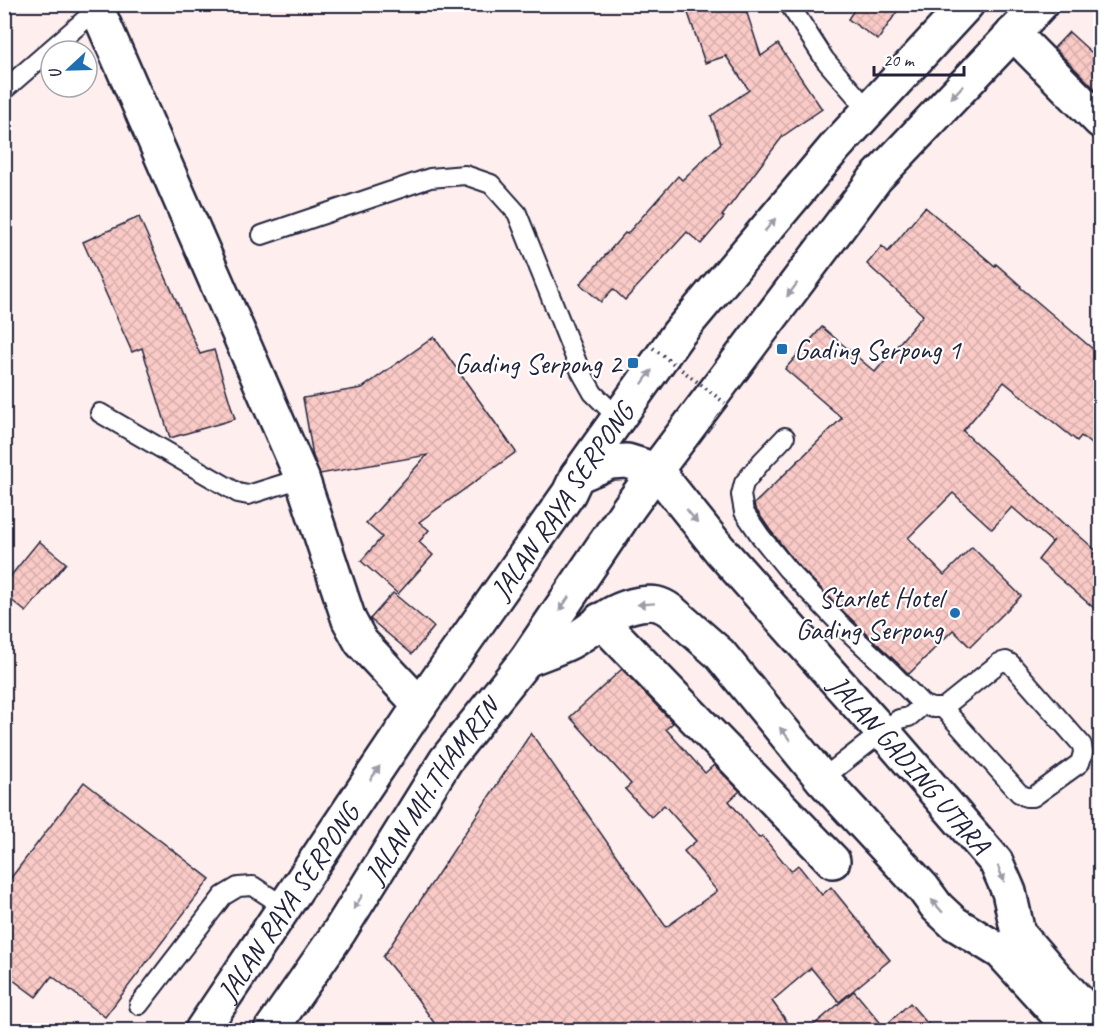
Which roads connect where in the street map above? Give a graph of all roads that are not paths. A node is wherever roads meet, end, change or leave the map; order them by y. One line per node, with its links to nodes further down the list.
1 (789, 4): 7 (lane)
2 (967, 4): 7 (main road, JALAN RAYA SERPONG)
3 (1041, 4): 5 (main road, JALAN RAYA SERPONG)
4 (96, 7): 6 (lane); 15 (main road)
5 (1013, 33): 8 (main road); 13 (main road, JALAN RAYA SERPONG, one-way to 13)
6 (4, 90)
7 (869, 111): 11 (main road, JALAN RAYA SERPONG, one-way to 7)
8 (1101, 122)
9 (262, 236): 11 (lane)
10 (100, 413): 15 (lane)
11 (618, 418): 14 (main road, JALAN RAYA SERPONG)
12 (785, 437): 20 (lane)
13 (656, 470): 14 (main road); 16 (main road, JALAN RAYA SERPONG); 22 (main road, JALAN GADING UTARA, one-way to 22)
14 (578, 476): 19 (main road, JALAN RAYA SERPONG)
15 (302, 478): 19 (main road)
16 (597, 555): 18 (main road, JALAN MH.THAMRIN, one-way to 18)
17 (600, 620): 18 (main road, JALAN GADING UTARA); 23 (main road, JALAN GADING UTARA, one-way to 17); 24 (main road)
18 (526, 660): 30 (main road, JALAN MH.THAMRIN, one-way to 30)
19 (420, 705): 25 (main road, JALAN RAYA SERPONG, one-way to 19)
20 (924, 705): 21 (lane); 22 (lane)
21 (943, 708): 21 (lane)
22 (895, 731): 23 (lane); 26 (main road, JALAN GADING UTARA, one-way to 26)
23 (822, 779): 26 (main road, JALAN GADING UTARA, one-way to 23)
24 (833, 861)
25 (285, 907): 27 (lane); 29 (main road, JALAN RAYA SERPONG)
26 (1046, 985): 28 (main road, JALAN GADING UTARA); 31 (main road, JALAN GADING UTARA)
27 (139, 1005)
28 (1101, 1025)
29 (202, 1030)
30 (271, 1030)
31 (1072, 1030)

